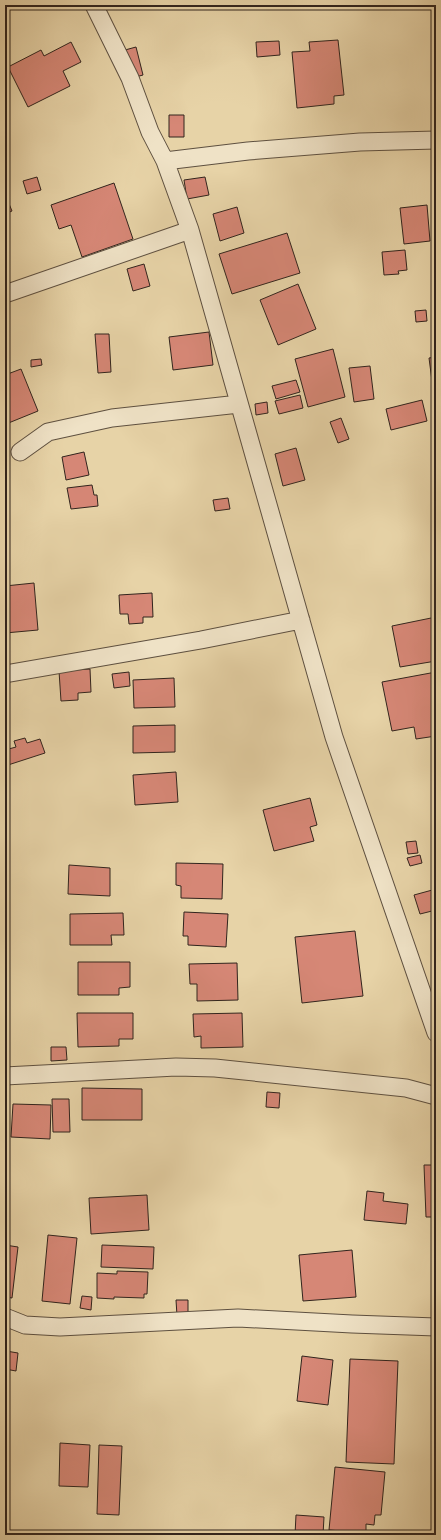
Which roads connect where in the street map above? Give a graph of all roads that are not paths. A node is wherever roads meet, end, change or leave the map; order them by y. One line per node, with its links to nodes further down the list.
1 (94, 5): 3 (street)
2 (436, 140): 3 (street)
3 (165, 161): 4 (street)
4 (190, 230): 5 (street); 6 (street)
5 (5, 294)
6 (239, 404): 7 (street); 8 (street)
7 (20, 452)
8 (301, 620): 9 (street); 10 (street)
9 (5, 674)
10 (436, 1033)
11 (5, 1076): 12 (street)
12 (436, 1096)
13 (5, 1317): 14 (street)
14 (436, 1327)

